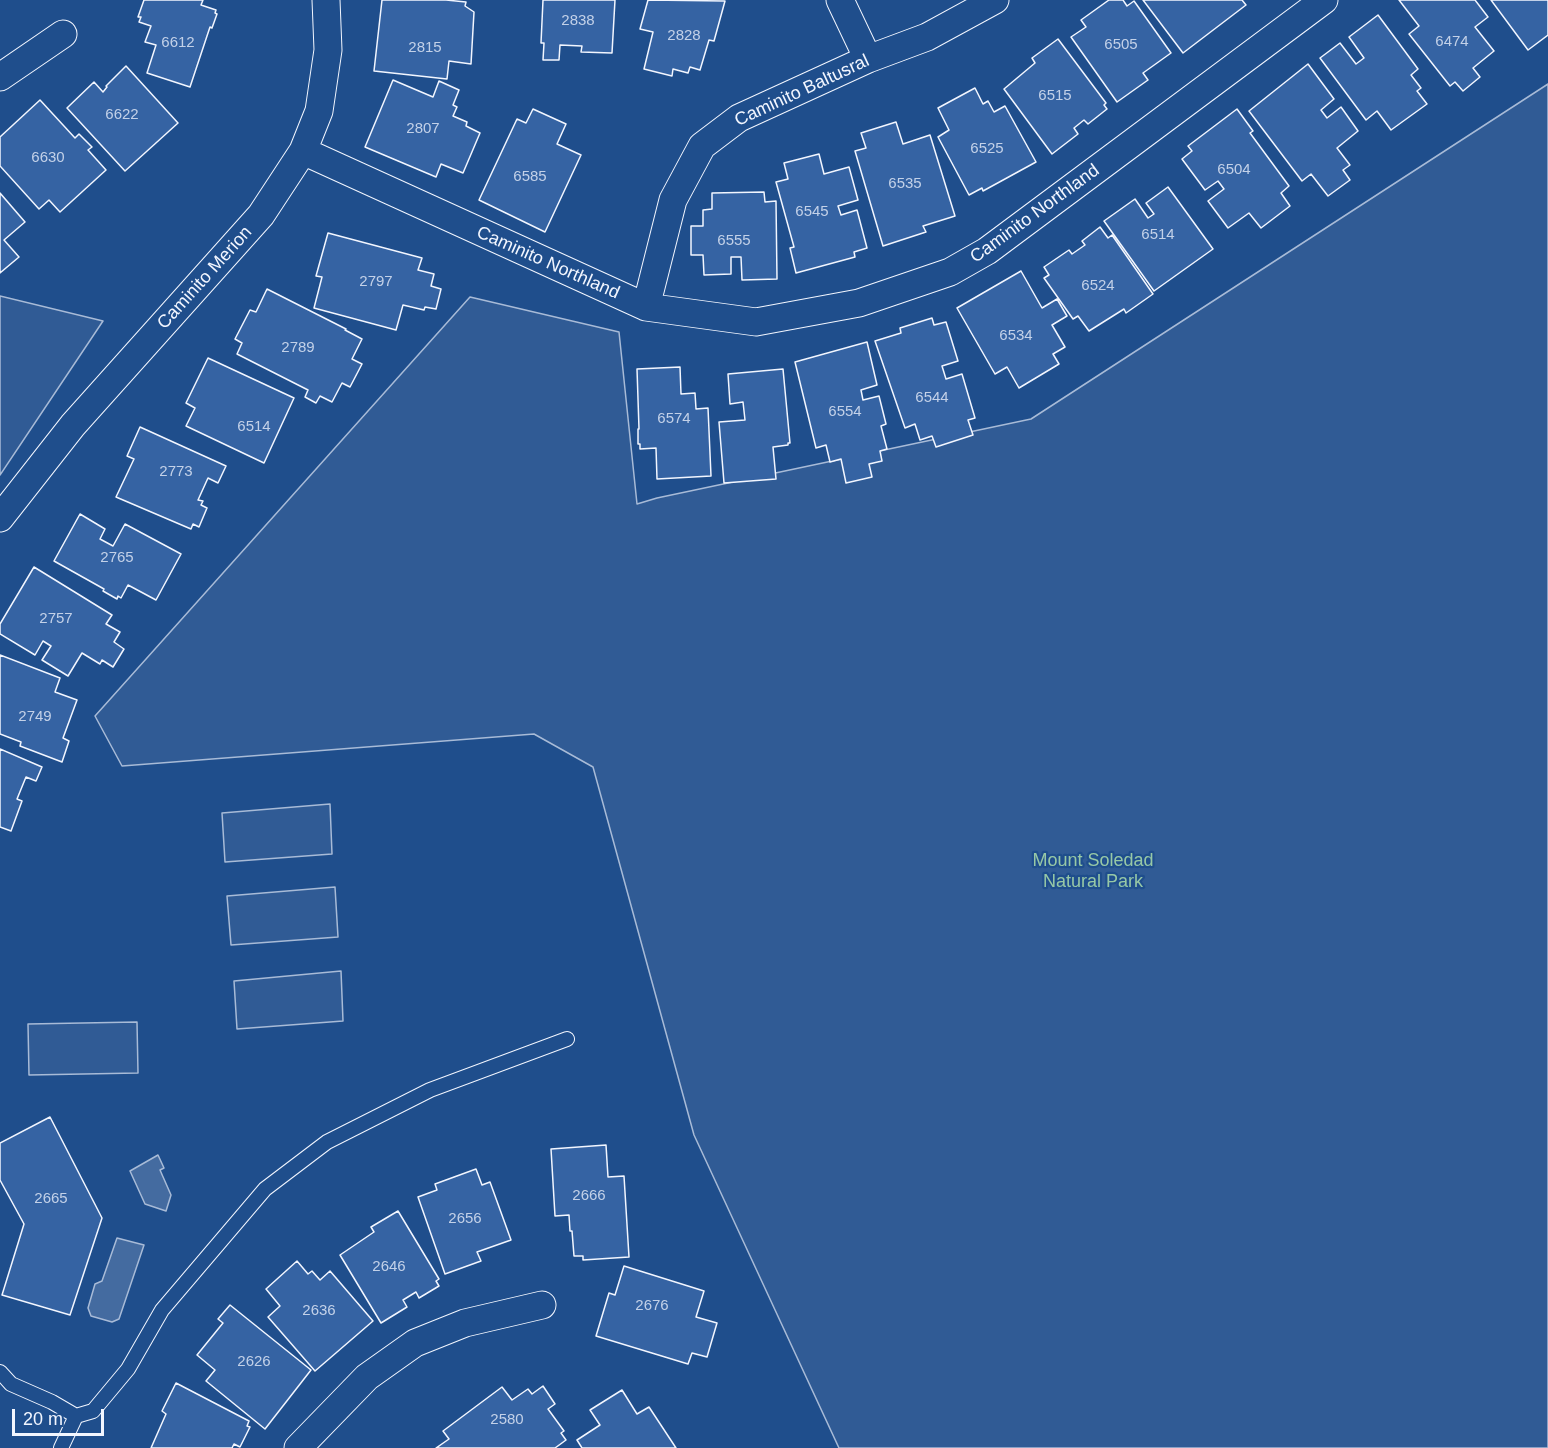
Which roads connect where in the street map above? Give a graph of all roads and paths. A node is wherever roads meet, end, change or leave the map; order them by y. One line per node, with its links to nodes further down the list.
1 (326, 0): 8 (street, Caminito Merion)
2 (840, 0): 6 (street)
3 (995, 0): 6 (street, Caminito Baltusral)
4 (1324, 0): 9 (street, Caminito Northland)
5 (63, 34): 7 (street)
6 (868, 59): 9 (street, Caminito Baltusral)
7 (0, 77)
8 (303, 151): 9 (street, Caminito Northland); 10 (street, Caminito Merion)
9 (646, 308)
10 (0, 518)
11 (567, 1039): 14 (lane)
12 (542, 1305): 16 (street)
13 (0, 1372): 14 (lane)
14 (76, 1416): 15 (lane)
15 (61, 1448)
16 (298, 1448)

